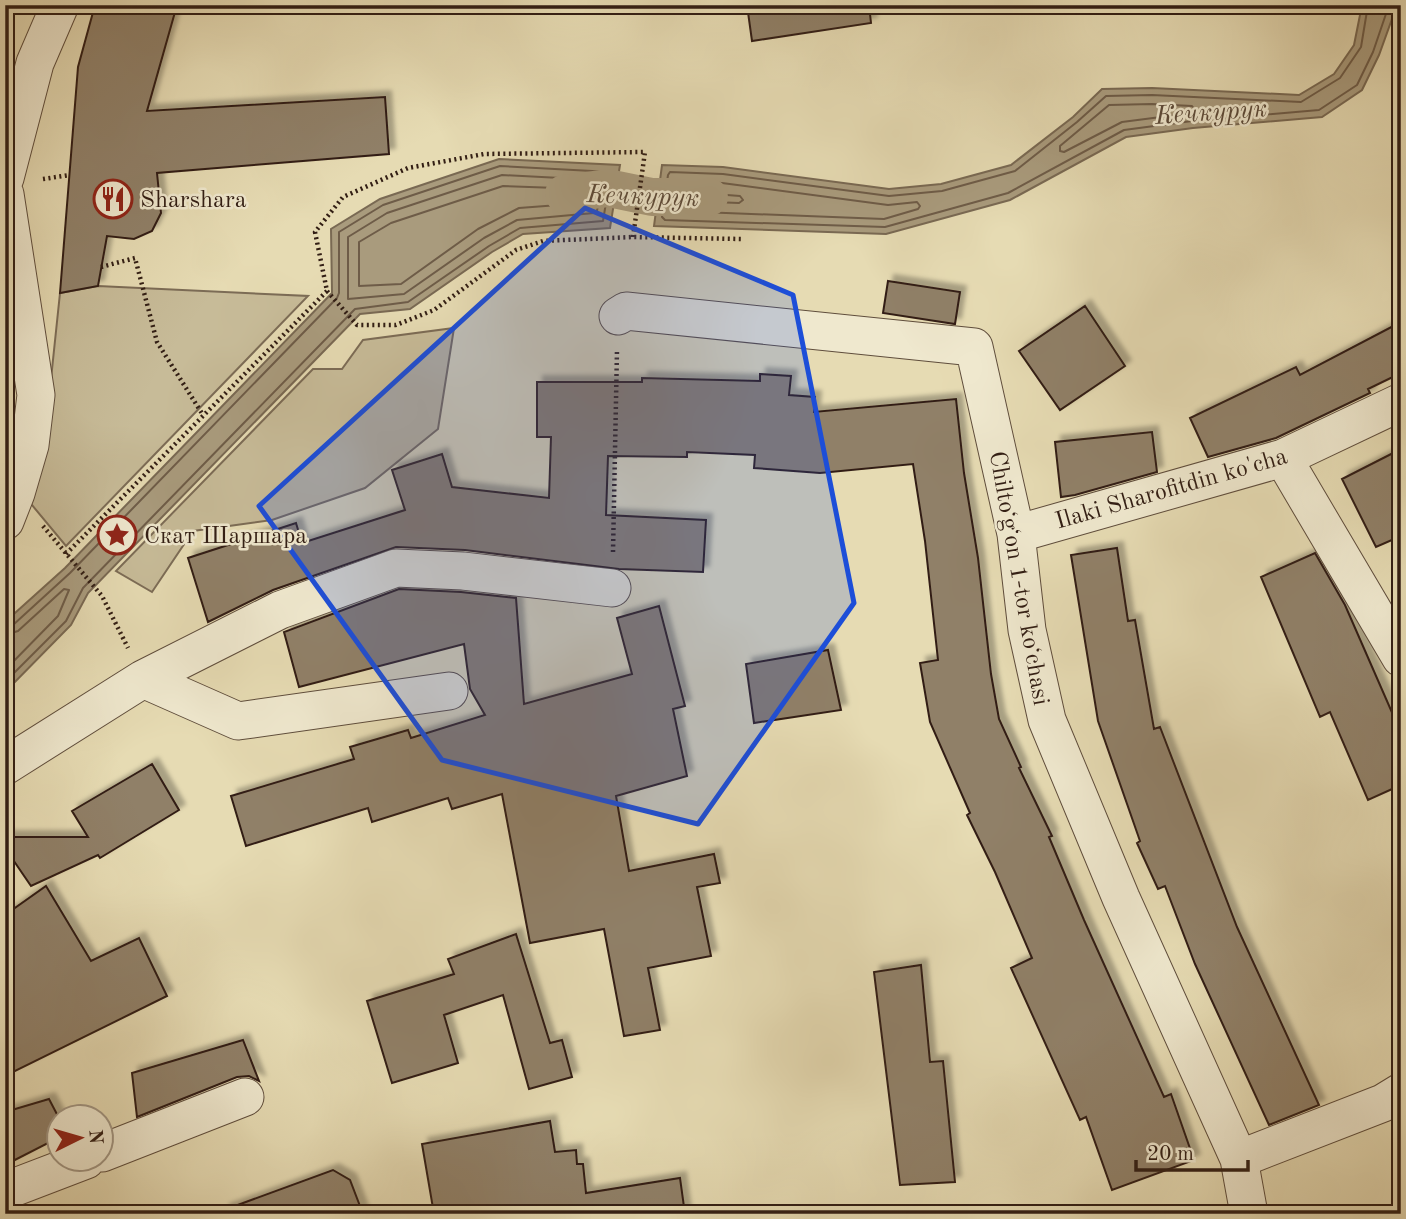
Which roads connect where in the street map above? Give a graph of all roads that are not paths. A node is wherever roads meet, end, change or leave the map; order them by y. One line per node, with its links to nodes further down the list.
1 (60, 5): 2 (street)
2 (5, 178)
3 (5, 194): 7 (street)
4 (618, 316): 8 (street, Chiltoʻgʻon 1-tor koʻchasi)
5 (1401, 402): 6 (street, Ilaki Sharofitdin ko'cha)
6 (1283, 458): 8 (street, Ilaki Sharofitdin ko'cha); 10 (street)
7 (5, 521)
8 (1016, 534): 17 (street, Chiltoʻgʻon 1-tor koʻchasi)
9 (612, 587): 11 (street)
10 (1401, 658)
11 (143, 679): 12 (street); 13 (street)
12 (449, 691)
13 (5, 766)
14 (1401, 1092): 17 (street)
15 (245, 1097): 16 (street)
16 (116, 1148)
17 (1239, 1159): 20 (street, Chiltoʻgʻon 1-tor koʻchasi)
18 (49, 1174): 19 (street)
19 (5, 1191)
20 (1249, 1214)

